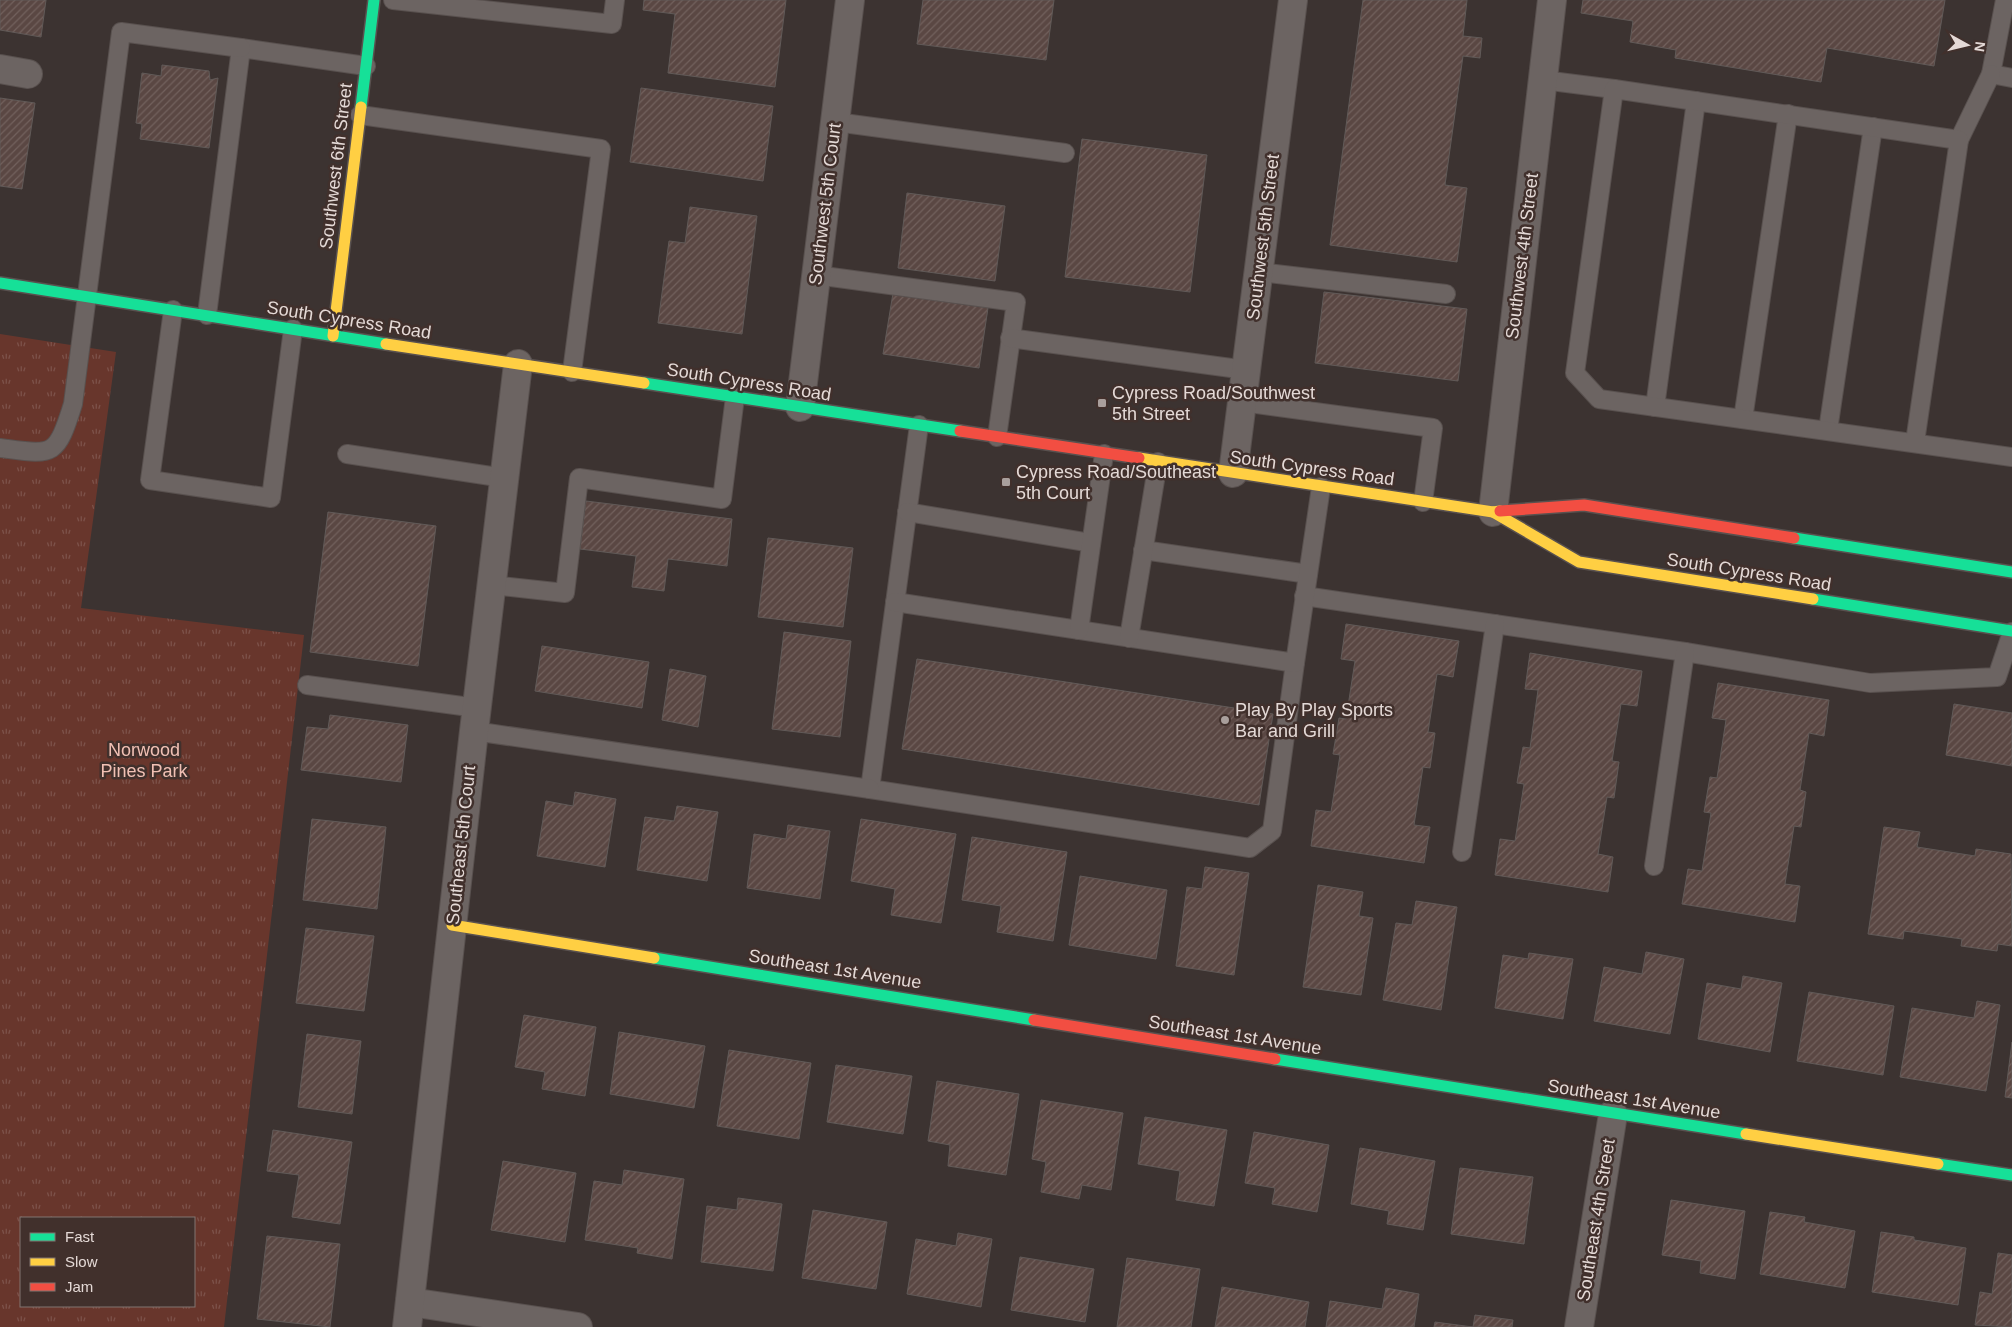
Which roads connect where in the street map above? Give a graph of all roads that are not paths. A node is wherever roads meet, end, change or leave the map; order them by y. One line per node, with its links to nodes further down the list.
1 (374, 0): 9 (street, Southwest 6th Street)
2 (392, 0): 3 (lane)
3 (615, 0)
4 (850, 0): 19 (street, Southwest 5th Court)
5 (1293, 0): 23 (street, Southwest 5th Street)
6 (1552, 0): 14 (street, Southwest 4th Street)
7 (2006, 0): 12 (lane)
8 (241, 48): 9 (lane); 27 (lane); 29 (lane)
9 (366, 66): 18 (street, Southwest 6th Street)
10 (0, 69): 11 (street)
11 (28, 74)
12 (1991, 74): 13 (lane); 21 (lane)
13 (2012, 78)
14 (1542, 80): 15 (lane); 55 (street, Southwest 4th Street)
15 (1614, 89): 16 (lane); 39 (lane)
16 (1696, 101): 17 (lane); 39 (lane)
17 (1788, 114): 20 (lane); 40 (lane)
18 (360, 115): 31 (street, Southwest 6th Street); 35 (lane)
19 (836, 122): 22 (lane); 24 (street, Southwest 5th Court)
20 (1873, 127): 21 (lane); 42 (lane)
21 (1959, 140): 44 (lane)
22 (1065, 153)
23 (1259, 272): 26 (lane); 34 (street, Southwest 5th Street)
24 (816, 275): 32 (lane); 38 (street, Southwest 5th Court)
25 (0, 283): 27 (street, South Cypress Road)
26 (1446, 294)
27 (88, 297): 28 (street, South Cypress Road); 45 (lane)
28 (173, 310): 29 (street, South Cypress Road); 30 (lane)
29 (207, 315): 30 (street, South Cypress Road)
30 (294, 329): 31 (street, South Cypress Road)
31 (333, 336): 33 (street, South Cypress Road)
32 (1010, 338): 34 (lane); 43 (lane)
33 (518, 364): 35 (street, South Cypress Road); 51 (street, Southeast 5th Court)
34 (1246, 370): 37 (street, Southwest 5th Street)
35 (572, 372): 36 (street, South Cypress Road)
36 (735, 397): 38 (street, South Cypress Road); 60 (lane)
37 (1242, 402): 50 (street, Southwest 5th Street); 53 (lane)
38 (800, 407): 41 (street, South Cypress Road)
39 (1655, 407): 40 (lane)
40 (1743, 419): 42 (lane)
41 (919, 425): 43 (street, South Cypress Road); 54 (lane)
42 (1828, 430): 44 (lane)
43 (998, 437): 47 (street, South Cypress Road)
44 (1915, 442): 48 (lane)
45 (0, 448)
46 (347, 454): 51 (lane)
47 (1104, 454): 49 (street, South Cypress Road); 56 (lane)
48 (2012, 457)
49 (1158, 462): 50 (street, South Cypress Road); 57 (lane)
50 (1233, 474): 52 (street, South Cypress Road)
51 (504, 478): 60 (street, Southeast 5th Court)
52 (1321, 487): 53 (street, South Cypress Road); 59 (lane)
53 (1422, 502): 55 (street, South Cypress Road)
54 (907, 512): 56 (lane); 62 (lane)
55 (1493, 512): 58 (street, South Cypress Road); 65 (street, South Cypress Road)
56 (1091, 543): 64 (lane)
57 (1143, 550): 59 (lane); 66 (lane)
58 (2012, 572)
59 (1308, 574): 61 (lane)
60 (492, 585): 70 (street, Southeast 5th Court)
61 (1304, 596): 63 (lane); 68 (lane)
62 (895, 602): 64 (lane); 71 (lane)
63 (1495, 624): 67 (lane); 72 (lane)
64 (1079, 630): 66 (lane)
65 (2012, 632): 67 (lane)
66 (1129, 638): 68 (lane)
67 (1685, 652): 73 (lane)
68 (1294, 663): 71 (lane)
69 (308, 685): 70 (lane)
70 (476, 720): 71 (lane); 74 (street, Southeast 5th Court)
71 (870, 789)
72 (1462, 852)
73 (1654, 866)
74 (452, 925): 75 (street, Southeast 1st Avenue); 77 (street, Southeast 5th Court)
75 (1613, 1114): 76 (street, Southeast 1st Avenue); 79 (street, Southeast 4th Street)
76 (2012, 1175)
77 (408, 1314): 78 (street)
78 (578, 1327)
79 (1579, 1327)

